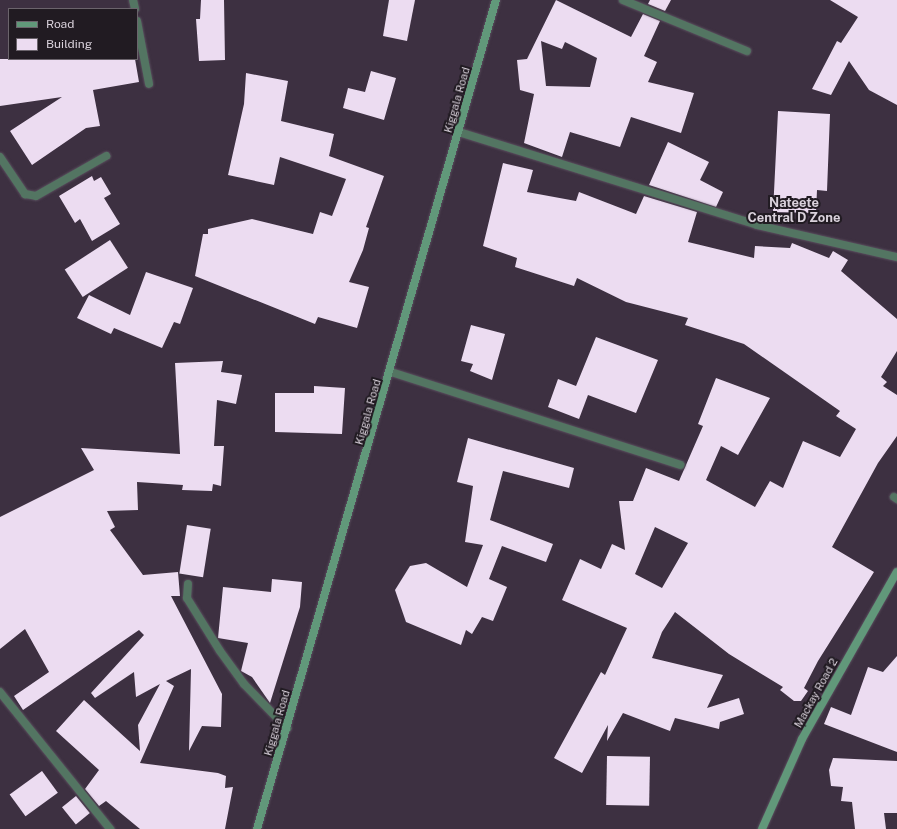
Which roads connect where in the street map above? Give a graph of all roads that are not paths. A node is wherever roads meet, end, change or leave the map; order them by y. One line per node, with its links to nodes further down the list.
1 (496, 0): 6 (street, Kiggala Road)
2 (623, 0): 4 (street)
3 (138, 26): 5 (street)
4 (747, 51)
5 (149, 84)
6 (459, 132): 9 (street); 10 (street, Kiggala Road)
7 (106, 156): 8 (street)
8 (0, 157)
9 (897, 257)
10 (391, 372): 11 (street); 15 (street, Kiggala Road)
11 (680, 465)
12 (897, 572): 18 (street, Mackay Road 2)
13 (188, 584): 15 (street)
14 (0, 692): 16 (street)
15 (287, 728): 17 (street, Kiggala Road)
16 (110, 829)
17 (257, 829)
18 (762, 829)

